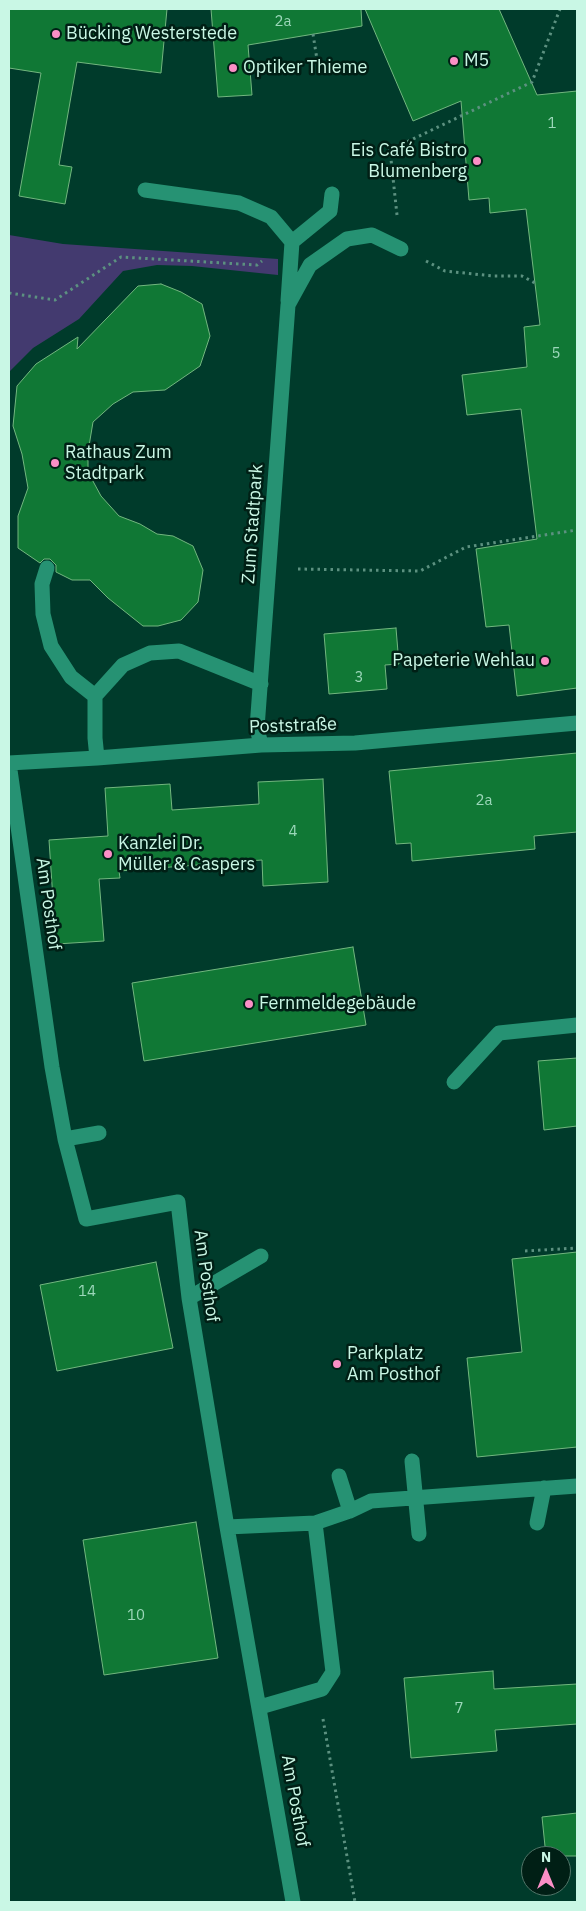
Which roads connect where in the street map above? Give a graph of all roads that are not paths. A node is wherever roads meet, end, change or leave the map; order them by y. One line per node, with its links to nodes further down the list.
1 (145, 190): 3 (street)
2 (332, 194): 3 (street)
3 (292, 242): 5 (street, Zum Stadtpark)
4 (401, 249): 5 (street, Zum Stadtpark)
5 (288, 305): 7 (street, Zum Stadtpark)
6 (47, 568): 8 (street)
7 (261, 684): 8 (street); 10 (street, Zum Stadtpark)
8 (95, 696): 11 (street)
9 (577, 723): 10 (street, Poststraße)
10 (261, 745): 11 (street, Poststraße)
11 (97, 758): 12 (street, Poststraße)
12 (9, 763): 16 (street, Am Posthof)
13 (577, 1025): 14 (street)
14 (454, 1082)
15 (99, 1133): 16 (street)
16 (66, 1139): 18 (street, Am Posthof)
17 (261, 1256): 18 (street)
18 (189, 1298): 27 (street, Am Posthof)
19 (412, 1461): 23 (street)
20 (339, 1476): 24 (street)
21 (577, 1486): 22 (street)
22 (544, 1488): 23 (street); 26 (street)
23 (416, 1498): 24 (street); 28 (street)
24 (350, 1512): 25 (street)
25 (315, 1523): 27 (street); 29 (street)
26 (537, 1523)
27 (227, 1527): 29 (street, Am Posthof)
28 (419, 1534)
29 (260, 1707): 30 (street, Am Posthof)
30 (293, 1902)

